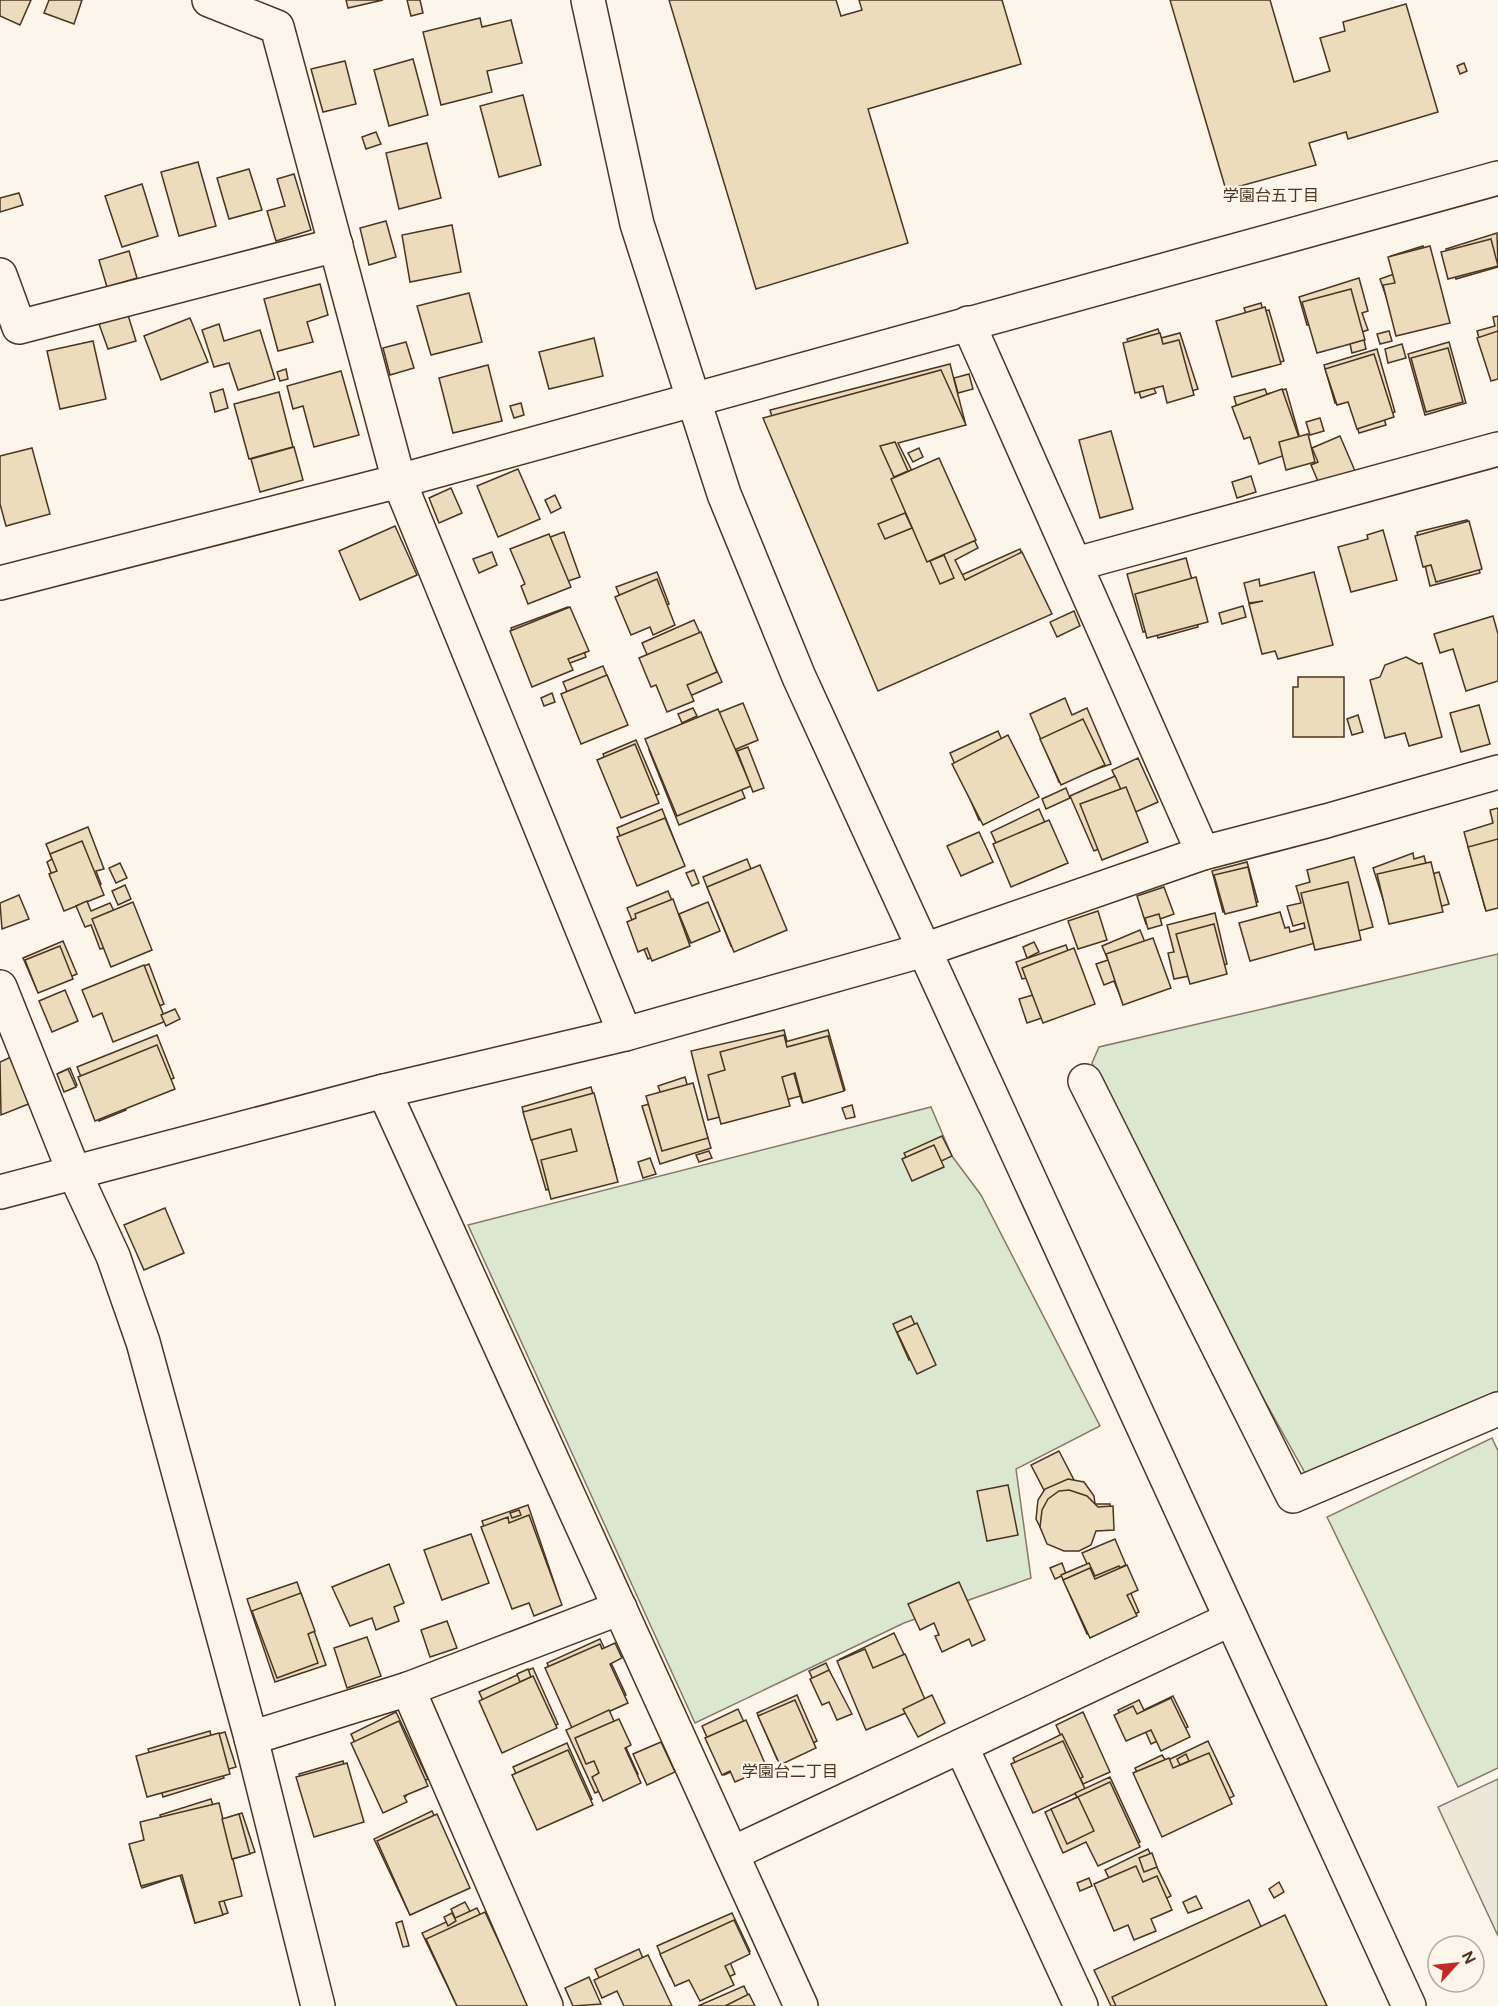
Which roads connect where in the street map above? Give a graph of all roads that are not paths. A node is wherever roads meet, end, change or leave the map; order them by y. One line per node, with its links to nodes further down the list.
1 (209, 0): 4 (street)
2 (588, 0): 8 (street)
3 (1498, 178): 6 (street)
4 (336, 245): 7 (street); 10 (street)
5 (0, 275): 7 (street)
6 (968, 323): 8 (street); 11 (street)
7 (9, 330)
8 (692, 399): 10 (street); 15 (street)
9 (1498, 449): 11 (street)
10 (399, 481): 12 (street); 17 (street)
11 (1076, 564): 14 (street)
12 (0, 583)
13 (1498, 772): 14 (street)
14 (1203, 852): 15 (street)
15 (924, 950): 17 (street); 24 (street)
16 (0, 987): 20 (street)
17 (625, 1034): 19 (street)
18 (1085, 1081): 22 (street)
19 (384, 1091): 20 (street); 23 (street)
20 (74, 1172): 21 (street); 26 (street)
21 (0, 1192)
22 (1498, 1409)
23 (620, 1608): 25 (street); 28 (street)
24 (1231, 1619): 27 (street); 33 (street)
25 (408, 1689): 26 (street); 30 (street)
26 (251, 1738): 29 (street)
27 (961, 1746): 28 (street); 32 (street)
28 (733, 1853): 31 (street)
29 (318, 2006)
30 (546, 2006)
31 (801, 2006)
32 (1081, 2006)
33 (1409, 2006)

